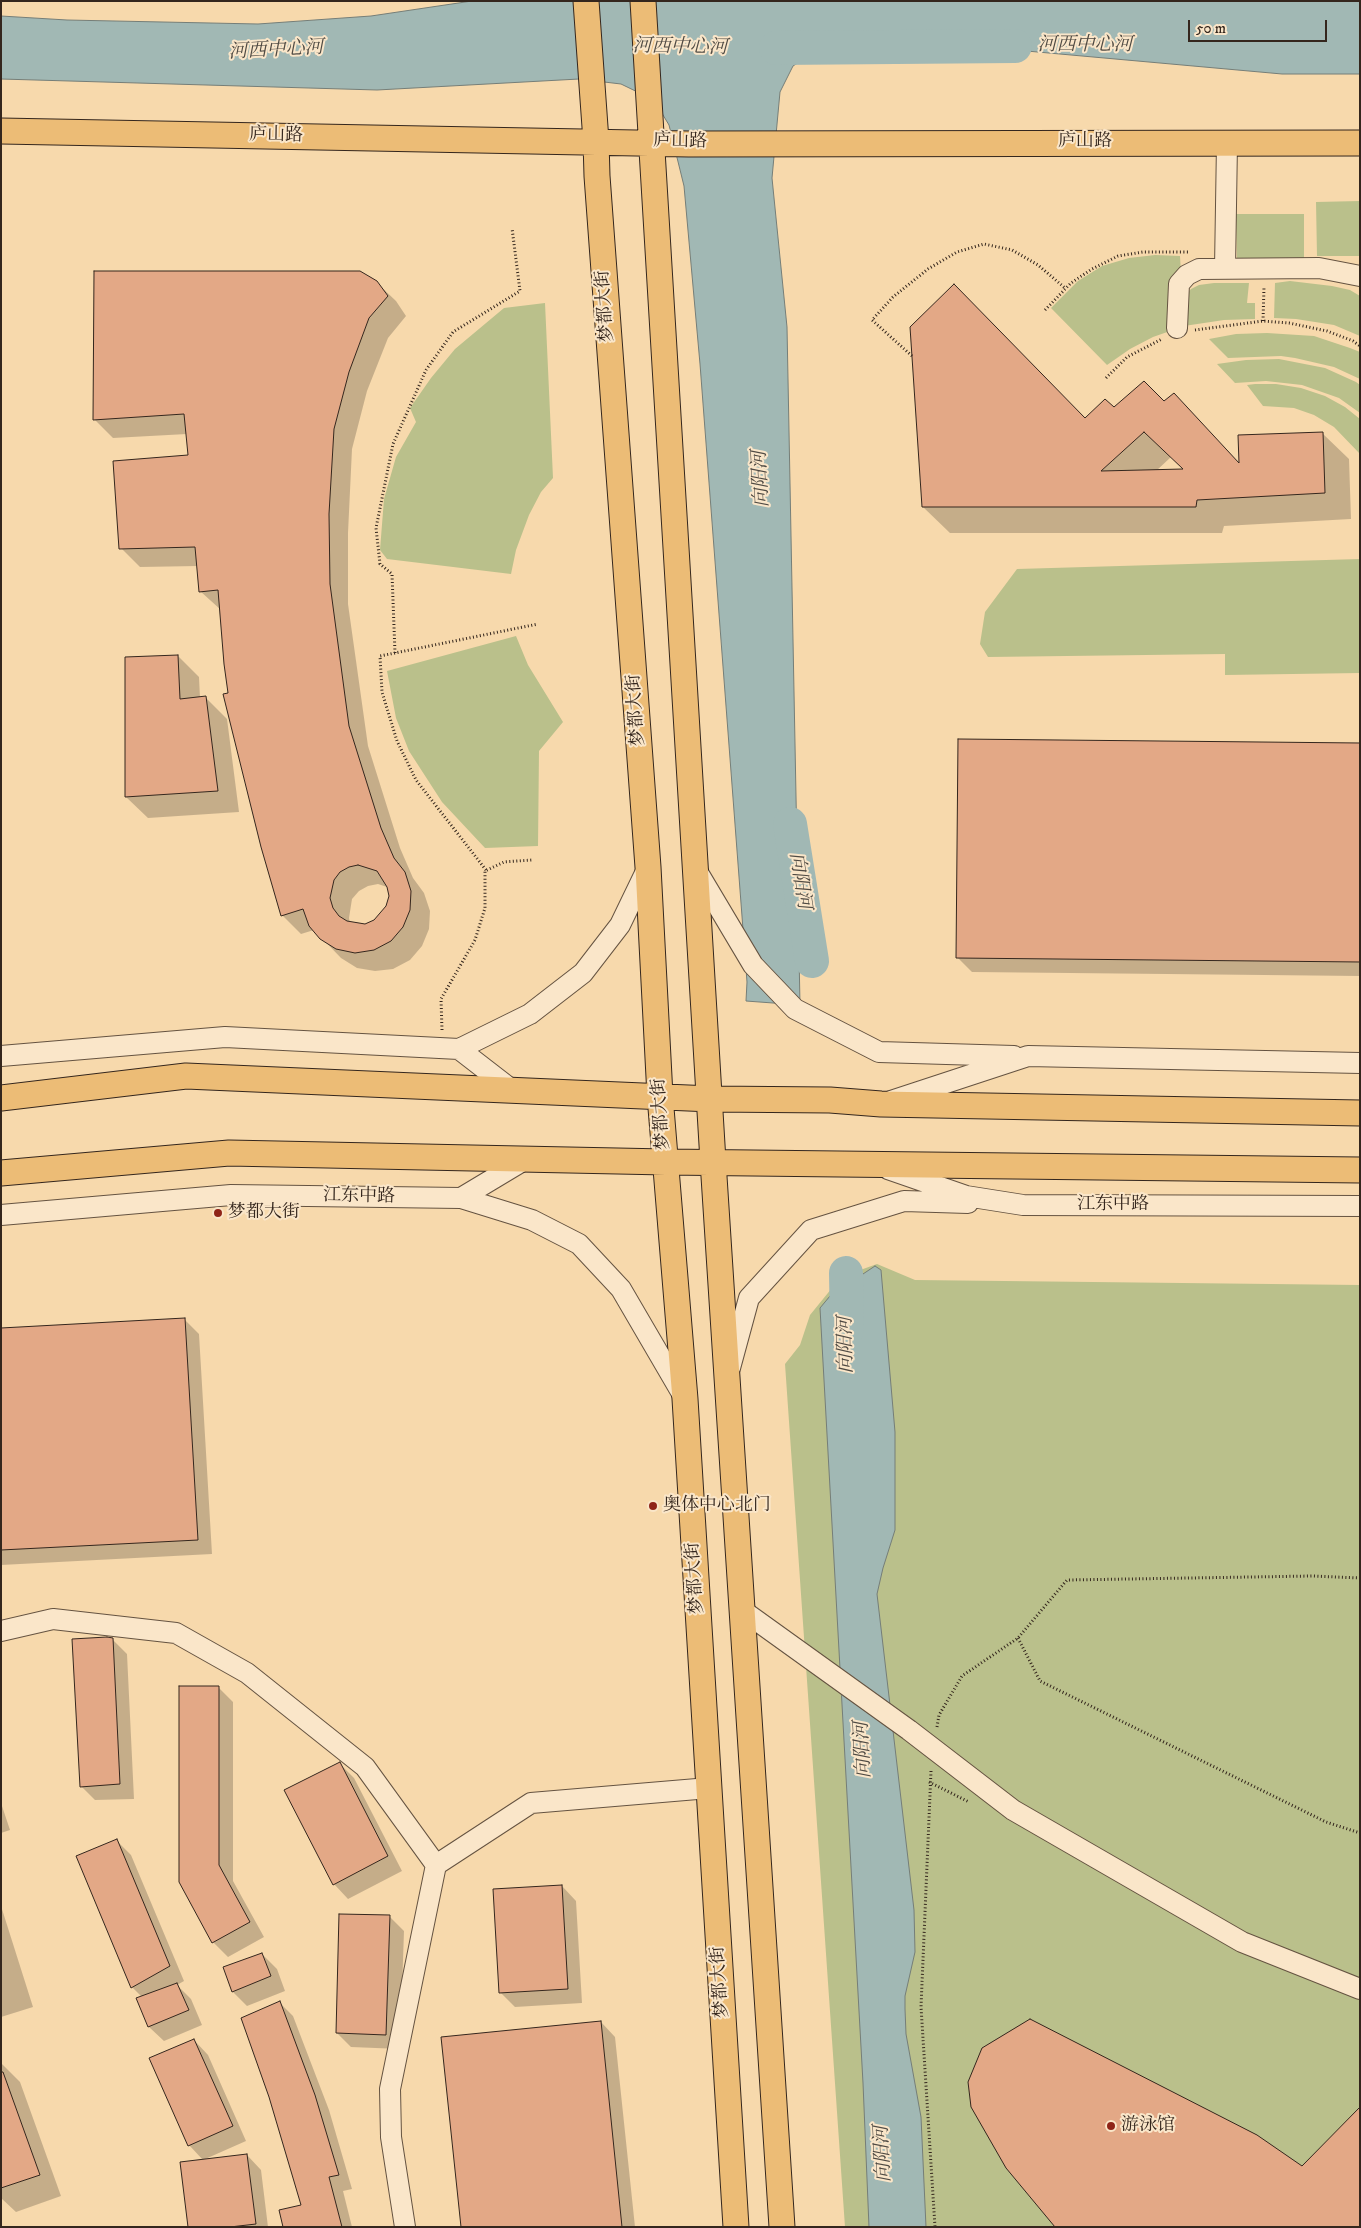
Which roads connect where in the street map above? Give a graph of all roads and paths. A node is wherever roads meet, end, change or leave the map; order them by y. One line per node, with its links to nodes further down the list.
1 (586, 1): 4 (main road, 梦都大街)
2 (643, 1): 5 (main road)
3 (1, 131): 4 (main road, 庐山路)
4 (596, 141): 5 (main road, 庐山路); 22 (main road, 梦都大街)
5 (652, 142): 6 (main road, 庐山路); 24 (main road)
6 (1227, 142): 7 (main road, 庐山路); 9 (street)
7 (1360, 143)
8 (512, 228): 20 (path)
9 (1225, 260): 10 (street); 12 (path); 15 (street)
10 (1264, 268): 11 (street); 14 (path)
11 (1360, 276)
12 (1065, 288): 13 (path); 17 (path)
13 (1045, 310)
14 (1263, 321): 15 (path); 16 (path)
15 (1178, 332): 18 (path)
16 (1360, 346)
17 (912, 356)
18 (1106, 378)
19 (538, 624): 20 (path)
20 (395, 653): 23 (path)
21 (532, 860): 23 (path)
22 (648, 867): 25 (street); 30 (main road, 梦都大街)
23 (486, 870): 25 (path)
24 (697, 871): 27 (street); 32 (main road)
25 (451, 1049): 26 (street); 29 (street)
26 (1, 1056)
27 (1028, 1056): 28 (street); 33 (street)
28 (1360, 1063)
29 (512, 1090): 30 (main road); 31 (main road)
30 (660, 1096): 32 (main road); 37 (main road, 梦都大街)
31 (1, 1098)
32 (710, 1099): 33 (main road); 36 (main road)
33 (881, 1104): 34 (main road)
34 (1360, 1113)
35 (526, 1158): 37 (main road, 江东中路); 40 (main road, 江东中路); 41 (street)
36 (713, 1161): 37 (main road, 江东中路); 38 (main road, 江东中路); 45 (main road)
37 (666, 1162): 46 (main road, 梦都大街)
38 (872, 1163): 39 (main road, 江东中路); 42 (street, 江东中路)
39 (1360, 1170)
40 (1, 1173)
41 (461, 1198): 44 (street, 江东中路); 46 (street, 江东中路)
42 (1023, 1205): 43 (street, 江东中路); 45 (street)
43 (1360, 1206)
44 (1, 1215)
45 (727, 1377): 47 (main road)
46 (685, 1399): 50 (main road, 梦都大街)
47 (742, 1610): 53 (street); 56 (main road)
48 (1, 1631): 52 (street)
49 (1018, 1638): 51 (path)
50 (709, 1788): 52 (street); 55 (main road, 梦都大街)
51 (1360, 1833)
52 (436, 1865): 54 (street)
53 (1360, 1989)
54 (406, 2227)
55 (736, 2227)
56 (782, 2227)

